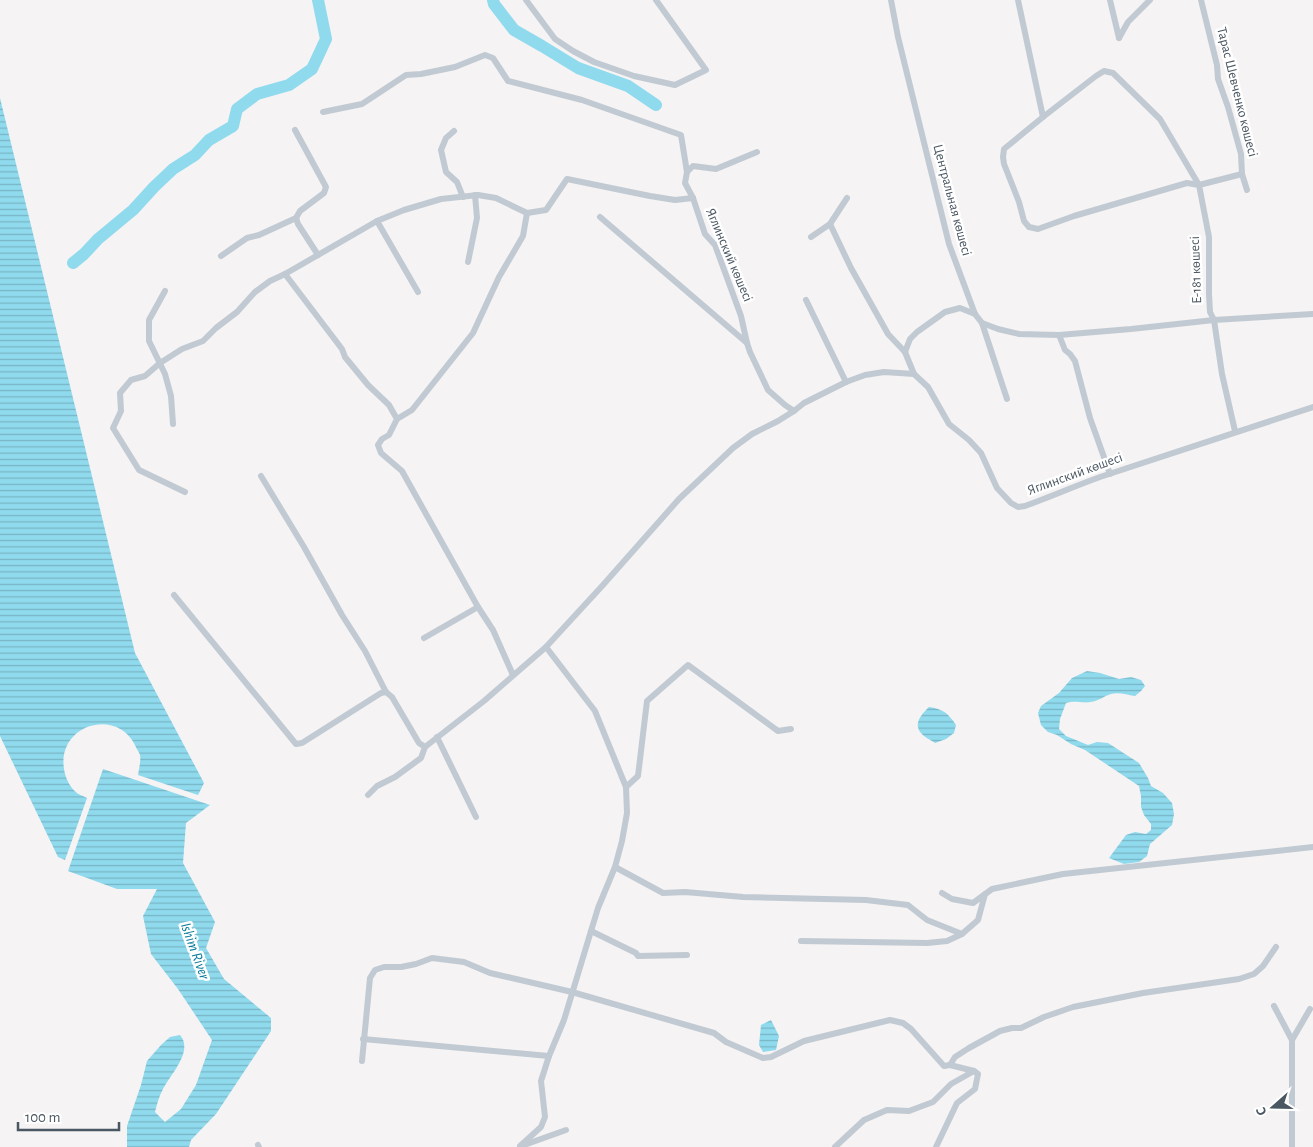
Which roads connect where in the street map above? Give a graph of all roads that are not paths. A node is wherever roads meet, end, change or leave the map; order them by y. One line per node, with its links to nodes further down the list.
1 (526, 0): 2 (street)
2 (656, 0)
3 (891, 0): 34 (street, Центральная көшесі)
4 (1018, 0): 9 (street)
5 (1110, 0): 6 (street)
6 (1150, 0)
7 (1201, 0): 14 (street, Тарас Шевченко көшесі)
8 (323, 112): 13 (street, Яглинский көшесі)
9 (1043, 117): 15 (street, Е-181 көшесі); 15 (street)
10 (295, 130): 23 (street)
11 (454, 131): 17 (street)
12 (757, 152): 13 (street)
13 (687, 172): 19 (street, Яглинский көшесі)
14 (1242, 174): 15 (street); 16 (street, Тарас Шевченко көшесі)
15 (1199, 185): 36 (street, Е-181 көшесі)
16 (1246, 190)
17 (463, 196): 18 (street); 24 (street)
18 (474, 196): 21 (street); 29 (street)
19 (693, 198): 21 (street); 39 (street, Яглинский көшесі)
20 (846, 198): 25 (street)
21 (527, 213): 47 (street)
22 (600, 217): 39 (street)
23 (296, 218): 27 (street); 28 (street)
24 (377, 221): 27 (street); 32 (street)
25 (830, 224): 26 (street); 40 (street)
26 (811, 237)
27 (318, 255): 30 (street)
28 (221, 256)
29 (468, 262)
30 (285, 274): 41 (street); 47 (street)
31 (165, 291): 41 (street)
32 (418, 292)
33 (806, 300): 43 (street)
34 (975, 314): 37 (street, Центральная көшесі); 40 (street)
35 (1313, 314): 36 (street)
36 (1214, 320): 38 (street); 49 (street, Е-181 көшесі)
37 (982, 323): 38 (street); 44 (street, Центральная көшесі)
38 (1059, 335): 50 (street)
39 (747, 343): 46 (street, Яглинский көшесі)
40 (905, 352): 42 (street)
41 (160, 363): 48 (street); 52 (street)
42 (914, 374): 43 (street); 50 (street, Яглинский көшесі)
43 (846, 382): 46 (street)
44 (1007, 400)
45 (1313, 407): 49 (street, Яглинский көшесі)
46 (794, 411): 56 (street)
47 (397, 420): 54 (street)
48 (173, 424)
49 (1235, 431): 50 (street, Яглинский көшесі)
50 (1110, 474)
51 (261, 476): 58 (street)
52 (185, 492)
53 (174, 595): 58 (street)
54 (478, 607): 55 (street); 57 (street)
55 (424, 638)
56 (546, 646): 57 (street); 62 (street)
57 (513, 675): 60 (street)
58 (386, 692): 61 (street)
59 (790, 730): 62 (street)
60 (437, 738): 61 (street); 64 (street)
61 (424, 747): 63 (street)
62 (626, 787): 66 (street)
63 (368, 795)
64 (476, 817)
65 (1313, 847): 68 (street)
66 (615, 867): 69 (street); 70 (street)
67 (942, 893): 68 (street)
68 (985, 894): 70 (street)
69 (591, 931): 73 (street); 74 (street)
70 (962, 934): 71 (street)
71 (802, 941)
72 (1276, 947): 81 (street)
73 (687, 955)
74 (572, 992): 77 (street); 79 (street); 81 (street)
75 (1274, 1006): 78 (street)
76 (1310, 1009): 78 (street)
77 (363, 1039): 79 (street); 80 (street)
78 (1292, 1040): 87 (street)
79 (550, 1056): 84 (street)
80 (362, 1061)
81 (950, 1065): 82 (street)
82 (974, 1071): 85 (street); 86 (street)
83 (566, 1130): 84 (street)
84 (520, 1147)
85 (836, 1147)
86 (936, 1147)
87 (1292, 1147)

